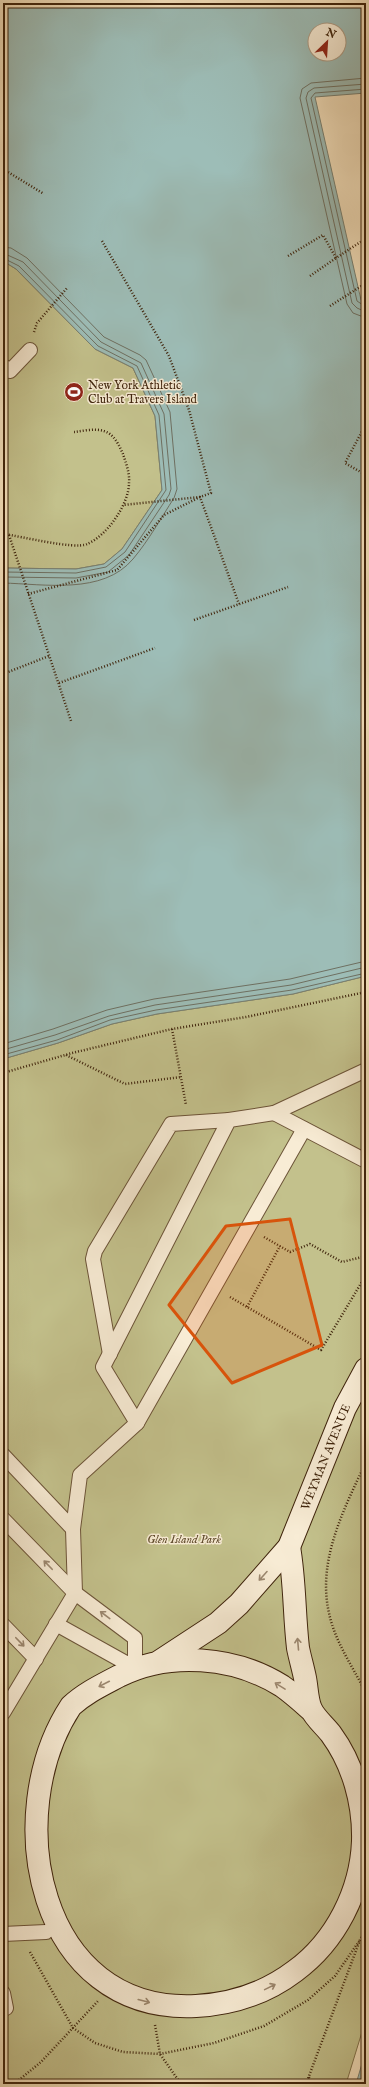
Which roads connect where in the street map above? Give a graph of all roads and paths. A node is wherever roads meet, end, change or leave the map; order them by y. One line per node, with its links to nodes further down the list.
1 (3, 169): 2 (path)
2 (44, 194)
3 (365, 239): 6 (path)
4 (102, 241): 17 (path)
5 (288, 256): 6 (path)
6 (336, 258): 7 (path)
7 (310, 276)
8 (67, 288): 11 (path)
9 (366, 288): 10 (path)
10 (330, 306)
11 (37, 323)
12 (30, 350): 13 (lane)
13 (3, 366)
14 (366, 424): 16 (path)
15 (74, 432): 18 (path)
16 (366, 475)
17 (200, 497): 18 (path); 22 (path); 23 (path)
18 (123, 505): 20 (path)
19 (3, 534): 20 (path)
20 (8, 535): 22 (path)
21 (288, 587): 23 (path)
22 (28, 594): 26 (path)
23 (239, 604): 24 (path)
24 (194, 620)
25 (155, 648): 28 (path)
26 (49, 656): 27 (path); 28 (path)
27 (3, 674)
28 (59, 683): 29 (path)
29 (71, 720)
30 (366, 992): 31 (path)
31 (172, 1029): 32 (path); 35 (path)
32 (66, 1055): 34 (path); 35 (path)
33 (366, 1070): 36 (lane)
34 (3, 1073)
35 (181, 1077): 38 (path)
36 (274, 1114): 37 (lane); 39 (lane)
37 (229, 1120): 38 (lane); 47 (lane)
38 (190, 1123): 47 (lane)
39 (304, 1129): 40 (lane); 41 (lane)
40 (366, 1161)
41 (248, 1227): 42 (path); 45 (lane)
42 (280, 1246): 43 (path); 46 (path)
43 (366, 1260)
44 (366, 1275): 46 (path)
45 (214, 1287): 46 (path); 49 (lane)
46 (247, 1307)
47 (110, 1354): 49 (lane)
48 (366, 1369): 54 (street, WEYMAN AVENUE)
49 (137, 1423): 53 (lane)
50 (3, 1455): 53 (lane)
51 (366, 1462): 61 (path)
52 (3, 1519): 55 (lane, one-way to 52)
53 (73, 1529): 55 (lane)
54 (290, 1547): 59 (street, one-way to 59); 62 (street, one-way to 54)
55 (75, 1592): 56 (lane); 60 (lane, one-way to 55)
56 (56, 1624): 58 (lane); 60 (lane)
57 (3, 1625): 58 (lane, one-way to 58)
58 (36, 1659): 63 (lane)
59 (157, 1662): 60 (street); 62 (street, one-way to 59)
60 (135, 1668): 64 (street, one-way to 64)
61 (366, 1693)
62 (311, 1710): 71 (street, one-way to 62)
63 (3, 1713)
64 (18, 1804)
65 (24, 1886): 67 (street)
66 (366, 1930): 73 (path)
67 (46, 1932): 68 (lane); 69 (street)
68 (3, 1934)
69 (110, 1988): 71 (street, one-way to 71); 76 (path)
70 (3, 1993): 72 (lane)
71 (150, 2003): 77 (path)
72 (3, 2010)
73 (309, 2076): 78 (path); 79 (path)
74 (3, 2079): 75 (path)
75 (4, 2084)
76 (14, 2084)
77 (180, 2084)
78 (306, 2084)
79 (310, 2084)

